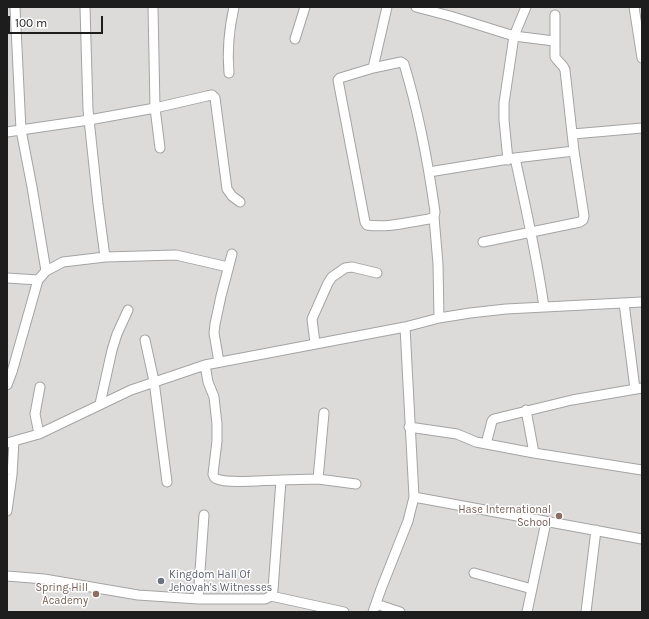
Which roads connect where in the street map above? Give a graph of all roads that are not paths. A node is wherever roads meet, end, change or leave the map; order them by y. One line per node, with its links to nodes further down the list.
1 (15, 7): 21 (street)
2 (85, 7): 19 (street)
3 (153, 7): 18 (street)
4 (234, 7): 17 (street)
5 (305, 7): 13 (street)
6 (387, 7): 16 (street)
7 (416, 7): 10 (street)
8 (526, 7): 12 (street)
9 (634, 7): 15 (street)
10 (452, 11): 12 (street)
11 (555, 15): 14 (street)
12 (514, 36): 14 (street); 26 (street)
13 (296, 39)
14 (554, 41): 23 (street)
15 (642, 58)
16 (373, 68): 27 (street); 29 (street)
17 (229, 73)
18 (155, 108): 19 (street); 24 (street); 28 (street)
19 (89, 120): 21 (street); 33 (street)
20 (642, 128): 23 (street)
21 (21, 130): 22 (street); 35 (street)
22 (7, 132)
23 (573, 134): 25 (street)
24 (160, 148)
25 (574, 151): 26 (street); 30 (street)
26 (511, 159): 27 (street); 30 (street)
27 (429, 172): 29 (street)
28 (240, 202)
29 (434, 217): 43 (street)
30 (531, 231): 31 (street); 41 (street)
31 (483, 242)
32 (232, 254): 34 (street)
33 (105, 257): 34 (street); 35 (street)
34 (228, 268): 47 (street)
35 (46, 271): 38 (street)
36 (377, 273): 46 (street)
37 (7, 278): 38 (street)
38 (38, 280): 50 (street)
39 (642, 302): 40 (street)
40 (624, 303): 41 (street); 52 (street)
41 (544, 307): 43 (street)
42 (128, 310): 53 (street)
43 (439, 318): 44 (street)
44 (405, 327): 46 (street); 56 (street)
45 (145, 340): 49 (street)
46 (314, 344): 47 (street)
47 (219, 362): 48 (street)
48 (205, 365): 49 (street); 63 (street)
49 (154, 381): 53 (street); 64 (street)
50 (7, 385)
51 (40, 386): 57 (street)
52 (638, 388): 54 (street)
53 (100, 404): 57 (street)
54 (526, 410): 59 (street); 60 (street)
55 (324, 413): 62 (street)
56 (409, 427): 59 (street); 66 (street)
57 (39, 434): 58 (street)
58 (11, 442): 67 (street)
59 (486, 444): 60 (street)
60 (534, 453): 61 (street)
61 (642, 470)
62 (318, 479): 63 (street); 65 (street)
63 (281, 480): 75 (street)
64 (167, 482)
65 (356, 484)
66 (414, 497): 69 (street); 77 (street)
67 (7, 511)
68 (204, 515): 76 (street)
69 (546, 522): 70 (street); 74 (street)
70 (596, 530): 71 (street); 81 (street)
71 (642, 539)
72 (474, 573): 74 (street)
73 (7, 576): 76 (street)
74 (532, 589): 80 (street)
75 (271, 596): 76 (street); 78 (street)
76 (198, 599)
77 (375, 608): 79 (street)
78 (344, 612)
79 (400, 612)
80 (527, 612)
81 (586, 612)

